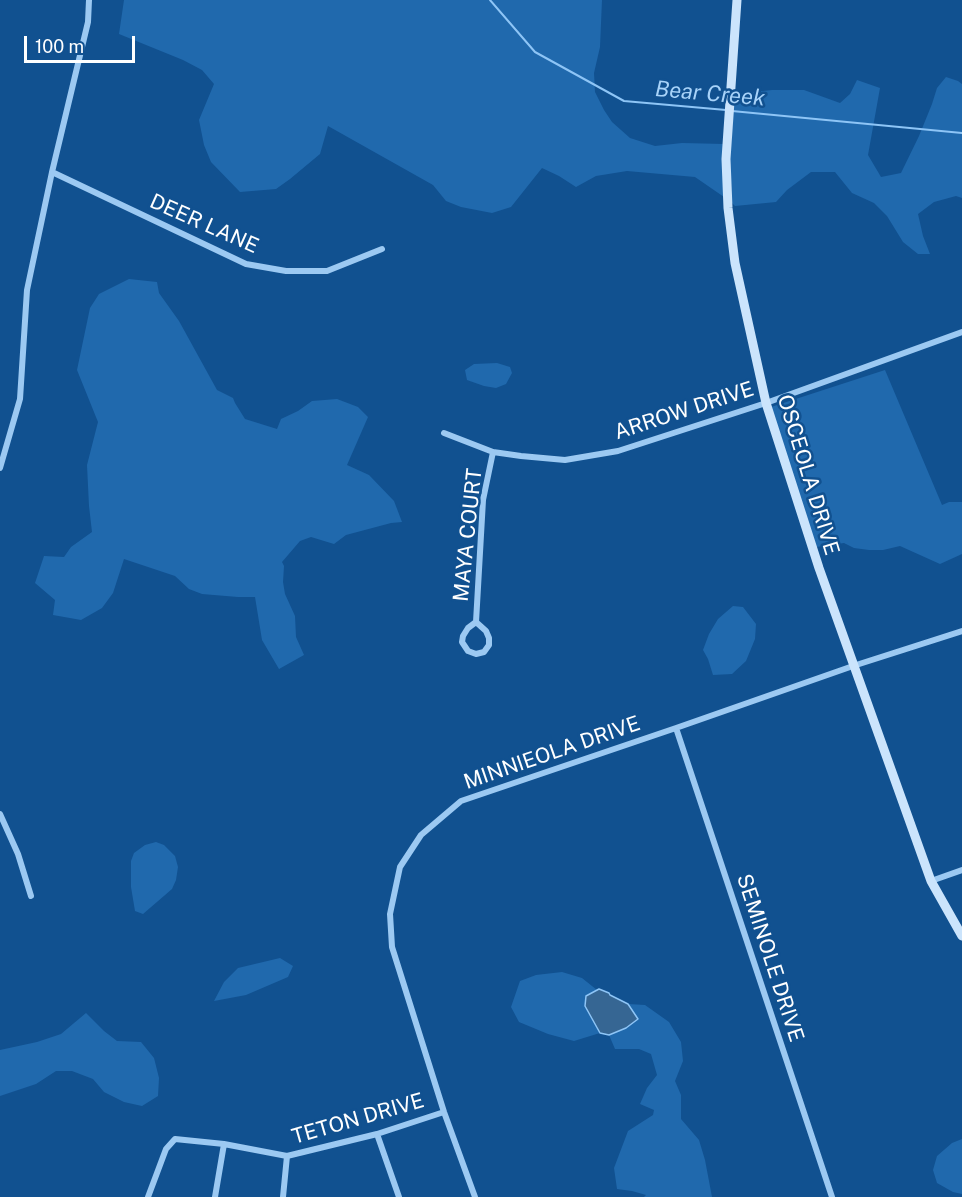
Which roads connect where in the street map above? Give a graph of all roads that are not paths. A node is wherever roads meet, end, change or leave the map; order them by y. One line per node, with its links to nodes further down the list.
1 (88, 0): 3 (street)
2 (737, 0): 6 (street, OSCEOLA DRIVE)
3 (52, 172): 4 (street, DEER LANE); 9 (street)
4 (382, 249)
5 (962, 332): 6 (street, ARROW DRIVE)
6 (766, 403): 8 (street, ARROW DRIVE); 12 (street, OSCEOLA DRIVE)
7 (444, 433): 8 (street, ARROW DRIVE)
8 (493, 452): 10 (street, MAYA COURT)
9 (0, 468)
10 (476, 622): 10 (street, MAYA COURT)
11 (962, 631): 12 (street, MINNIEOLA DRIVE)
12 (853, 666): 13 (street, MINNIEOLA DRIVE); 16 (street, OSCEOLA DRIVE)
13 (676, 728): 19 (street, MINNIEOLA DRIVE); 28 (street, SEMINOLE DRIVE)
14 (0, 814): 17 (street)
15 (962, 870): 16 (street)
16 (931, 881): 18 (street, OSCEOLA DRIVE)
17 (31, 896)
18 (962, 936)
19 (444, 1112): 20 (street, TETON DRIVE); 27 (street, MINNIEOLA DRIVE)
20 (377, 1134): 22 (street, TETON DRIVE); 26 (street)
21 (224, 1144): 22 (street, TETON DRIVE); 23 (street, TETON DRIVE); 24 (street)
22 (287, 1156): 25 (street)
23 (148, 1197)
24 (215, 1197)
25 (283, 1197)
26 (399, 1197)
27 (475, 1197)
28 (832, 1197)

